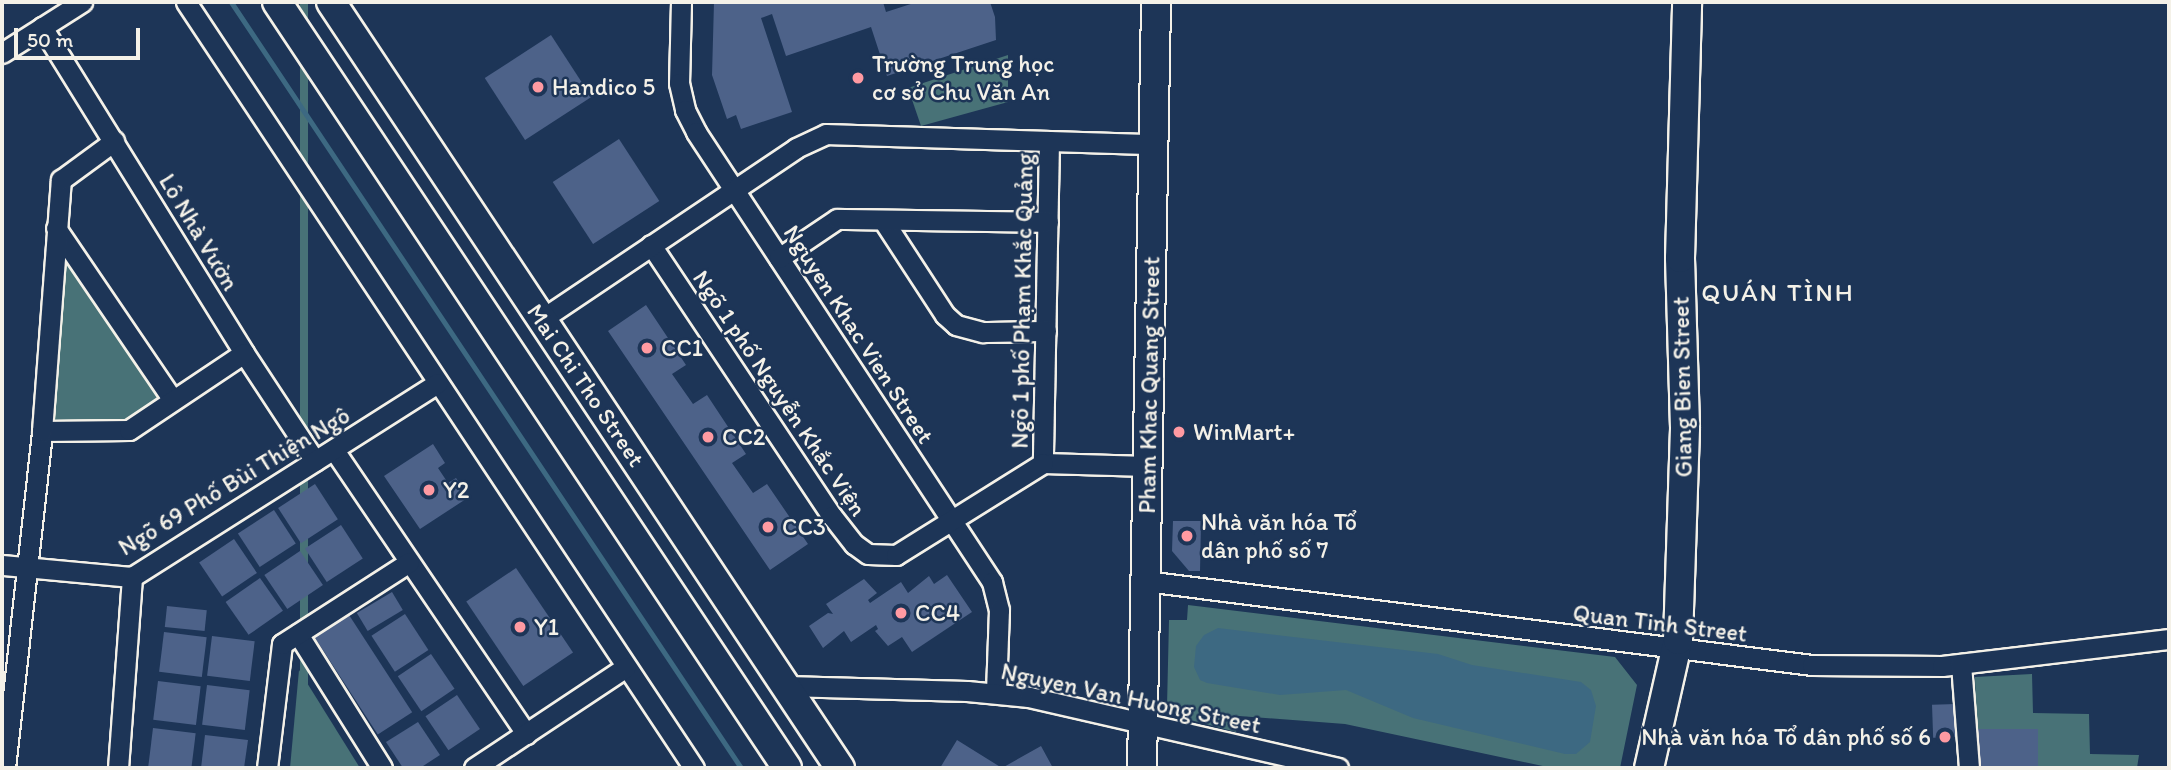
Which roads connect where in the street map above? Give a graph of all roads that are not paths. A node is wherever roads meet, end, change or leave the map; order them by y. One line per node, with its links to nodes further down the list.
1 (82, 2): 8 (street)
2 (186, 2): 22 (street)
3 (277, 2): 50 (main road, Mai Chi Tho Street)
4 (681, 2): 13 (street, Nguyen Khac Vien Street)
5 (1156, 2): 12 (main road, Pham Khac Quang Street)
6 (1686, 2): 37 (main road, Giang Bien Street)
7 (339, 5): 19 (main road, Mai Chi Tho Street)
8 (42, 27): 9 (street); 10 (street, Lô Nhà Vườn)
9 (2, 53)
10 (114, 141): 16 (street); 21 (street, Lô Nhà Vườn)
11 (1049, 141): 12 (street); 13 (street); 15 (street, Ngõ 1 phố Phạm Khắc Quảng)
12 (1153, 144): 28 (main road, Pham Khac Quang Street)
13 (734, 190): 17 (street); 18 (street, Nguyen Khac Vien Street)
14 (883, 220): 15 (street); 18 (street); 20 (street)
15 (1048, 222): 20 (street, Ngõ 1 phố Phạm Khắc Quảng)
16 (57, 228): 23 (street); 24 (street)
17 (651, 245): 19 (street); 29 (street, Ngõ 1 phố Nguyễn Khắc Viện)
18 (779, 258): 29 (street, Nguyen Khac Vien Street)
19 (542, 319): 40 (main road, Mai Chi Tho Street)
20 (1046, 331): 27 (street, Ngõ 1 phố Phạm Khắc Quảng)
21 (244, 353): 23 (street); 26 (street, Lô Nhà Vườn)
22 (438, 383): 25 (street, Ngõ 69 Phố Bùi Thiện Ngô); 39 (street)
23 (173, 400): 24 (street)
24 (42, 431): 32 (street)
25 (334, 450): 26 (street, Ngõ 69 Phố Bùi Thiện Ngô); 30 (street)
26 (315, 461): 33 (street, Ngõ 69 Phố Bùi Thiện Ngô)
27 (1043, 463): 28 (street, Ngõ 1 phố Phạm Khắc Quảng); 29 (street, Ngõ 1 phố Phạm Khắc Quảng)
28 (1148, 466): 34 (main road, Pham Khac Quang Street)
29 (951, 518): 41 (street, Nguyen Khac Vien Street)
30 (409, 562): 35 (street); 43 (street)
31 (2, 565): 32 (street, Ngõ 69 Phố Bùi Thiện Ngô)
32 (26, 568): 33 (street, Ngõ 69 Phố Bùi Thiện Ngô); 44 (street)
33 (132, 577): 45 (street)
34 (1145, 582): 37 (street, Quan Tinh Street); 42 (main road, Pham Khac Quang Street)
35 (298, 634): 46 (street); 47 (street)
36 (2169, 639): 38 (street, Quan Tinh Street)
37 (1676, 650): 38 (street, Quan Tinh Street); 54 (main road, Giang Bien Street)
38 (1961, 664): 55 (street)
39 (626, 667): 43 (street); 49 (street)
40 (786, 686): 41 (street, Nguyen Van Huong Street); 51 (main road, Mai Chi Tho Street)
41 (996, 693): 42 (street, Nguyen Van Huong Street)
42 (1143, 722): 52 (main road, Pham Khac Quang Street); 53 (street, Nguyen Van Huong Street)
43 (526, 734): 48 (street)
44 (5, 768)
45 (118, 768)
46 (267, 768)
47 (383, 768)
48 (474, 768)
49 (694, 768)
50 (786, 768)
51 (840, 768)
52 (1142, 768)
53 (1338, 768)
54 (1649, 768)
55 (1969, 768)

